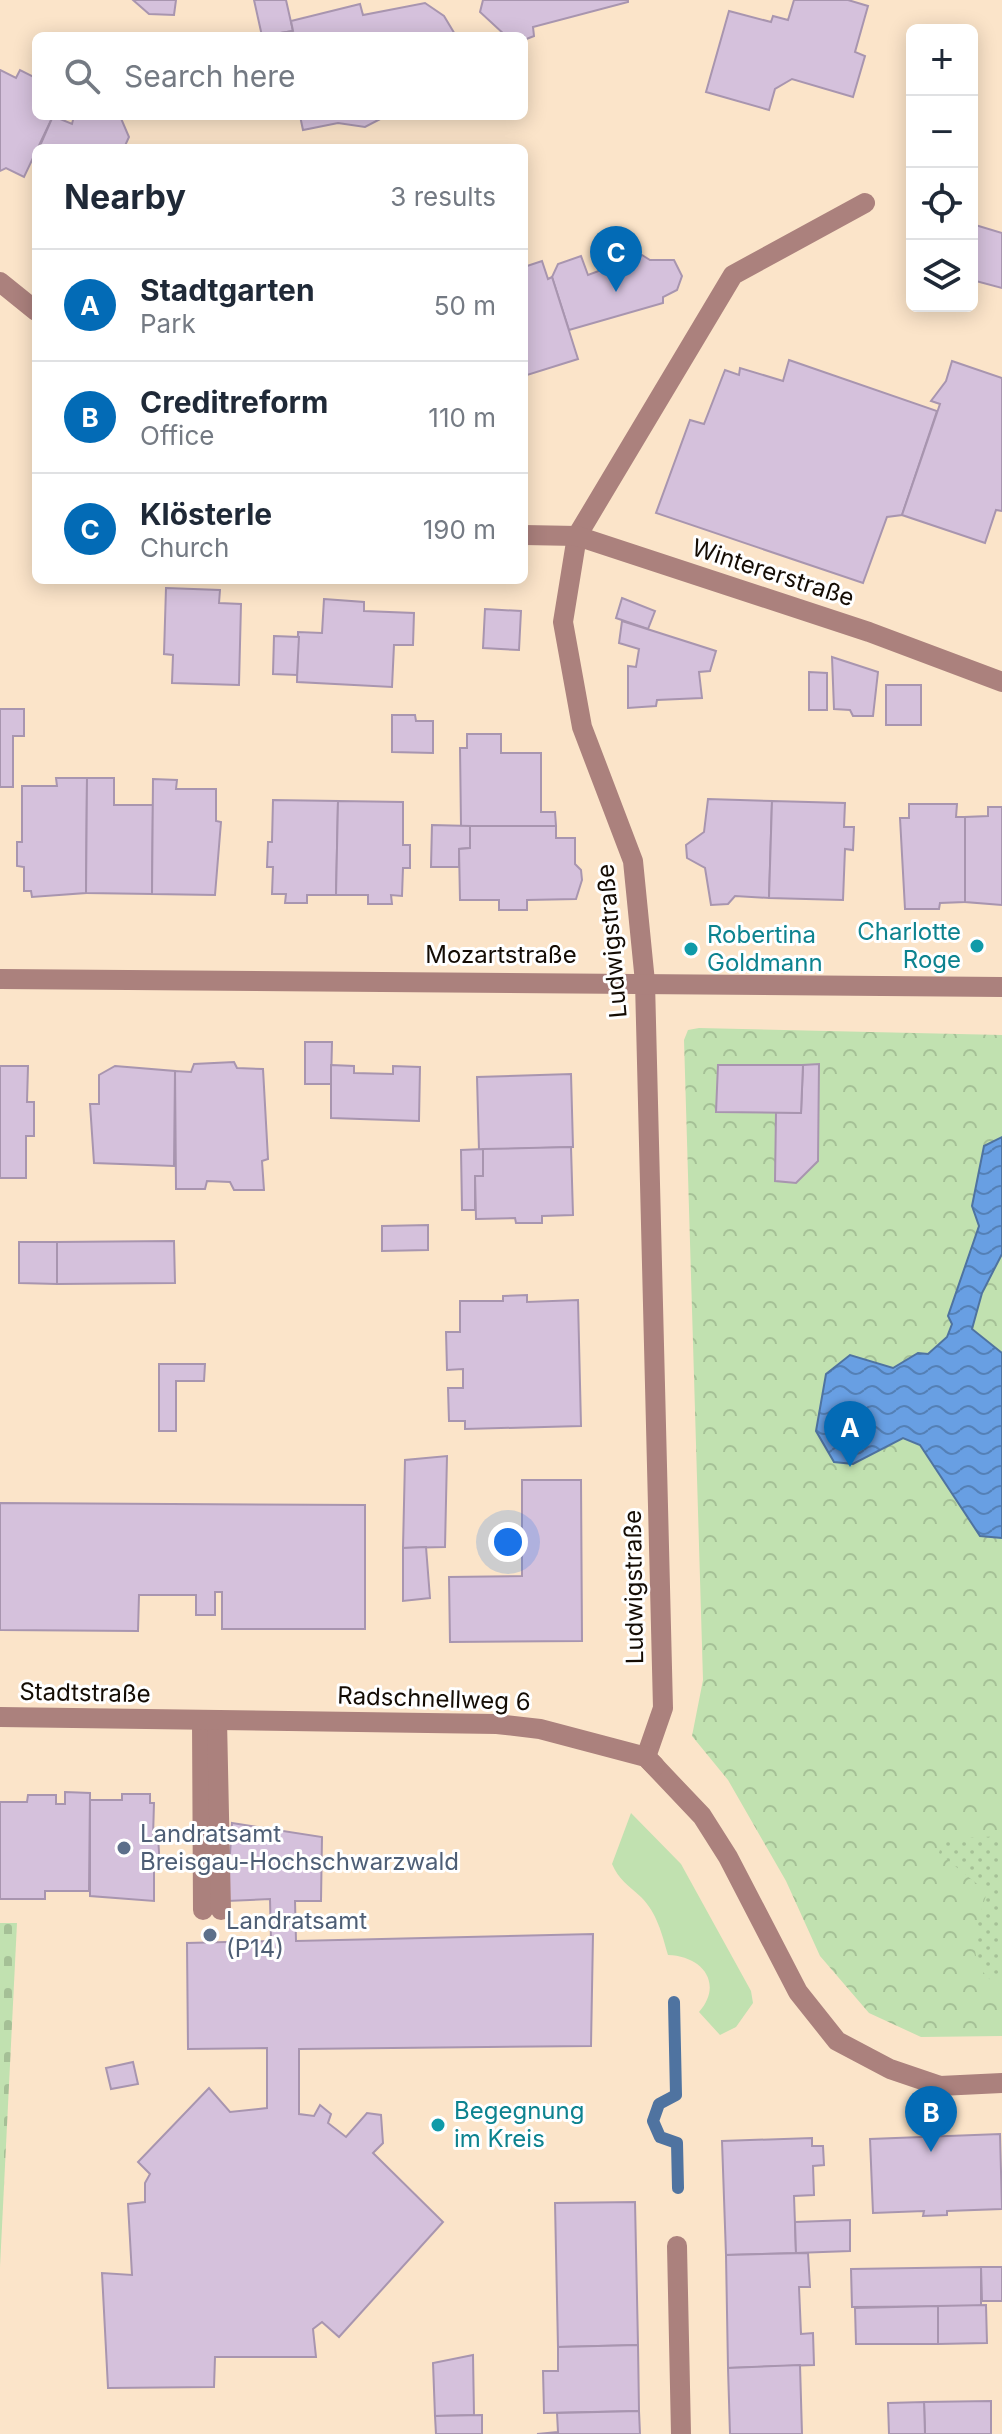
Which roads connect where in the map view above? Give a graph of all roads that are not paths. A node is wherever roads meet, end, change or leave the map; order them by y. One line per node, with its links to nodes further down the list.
1 (865, 203): 5 (street, Ludwigstraße)
2 (0, 282): 3 (street)
3 (32, 308)
4 (528, 535): 5 (street, Wintererstraße)
5 (577, 536): 6 (street, Wintererstraße); 8 (street, Ludwigstraße)
6 (1002, 682)
7 (0, 979): 8 (street, Mozartstraße)
8 (645, 982): 9 (street, Mozartstraße); 13 (street, Ludwigstraße)
9 (1002, 987)
10 (0, 1718): 11 (street, Radschnellweg 6); 12 (street, Stadtstraße)
11 (210, 1720): 13 (street, Radschnellweg 6); 14 (street)
12 (170, 1721)
13 (646, 1757): 15 (street)
14 (212, 1910)
15 (1002, 2083)
16 (677, 2246): 17 (street)
17 (681, 2434)

